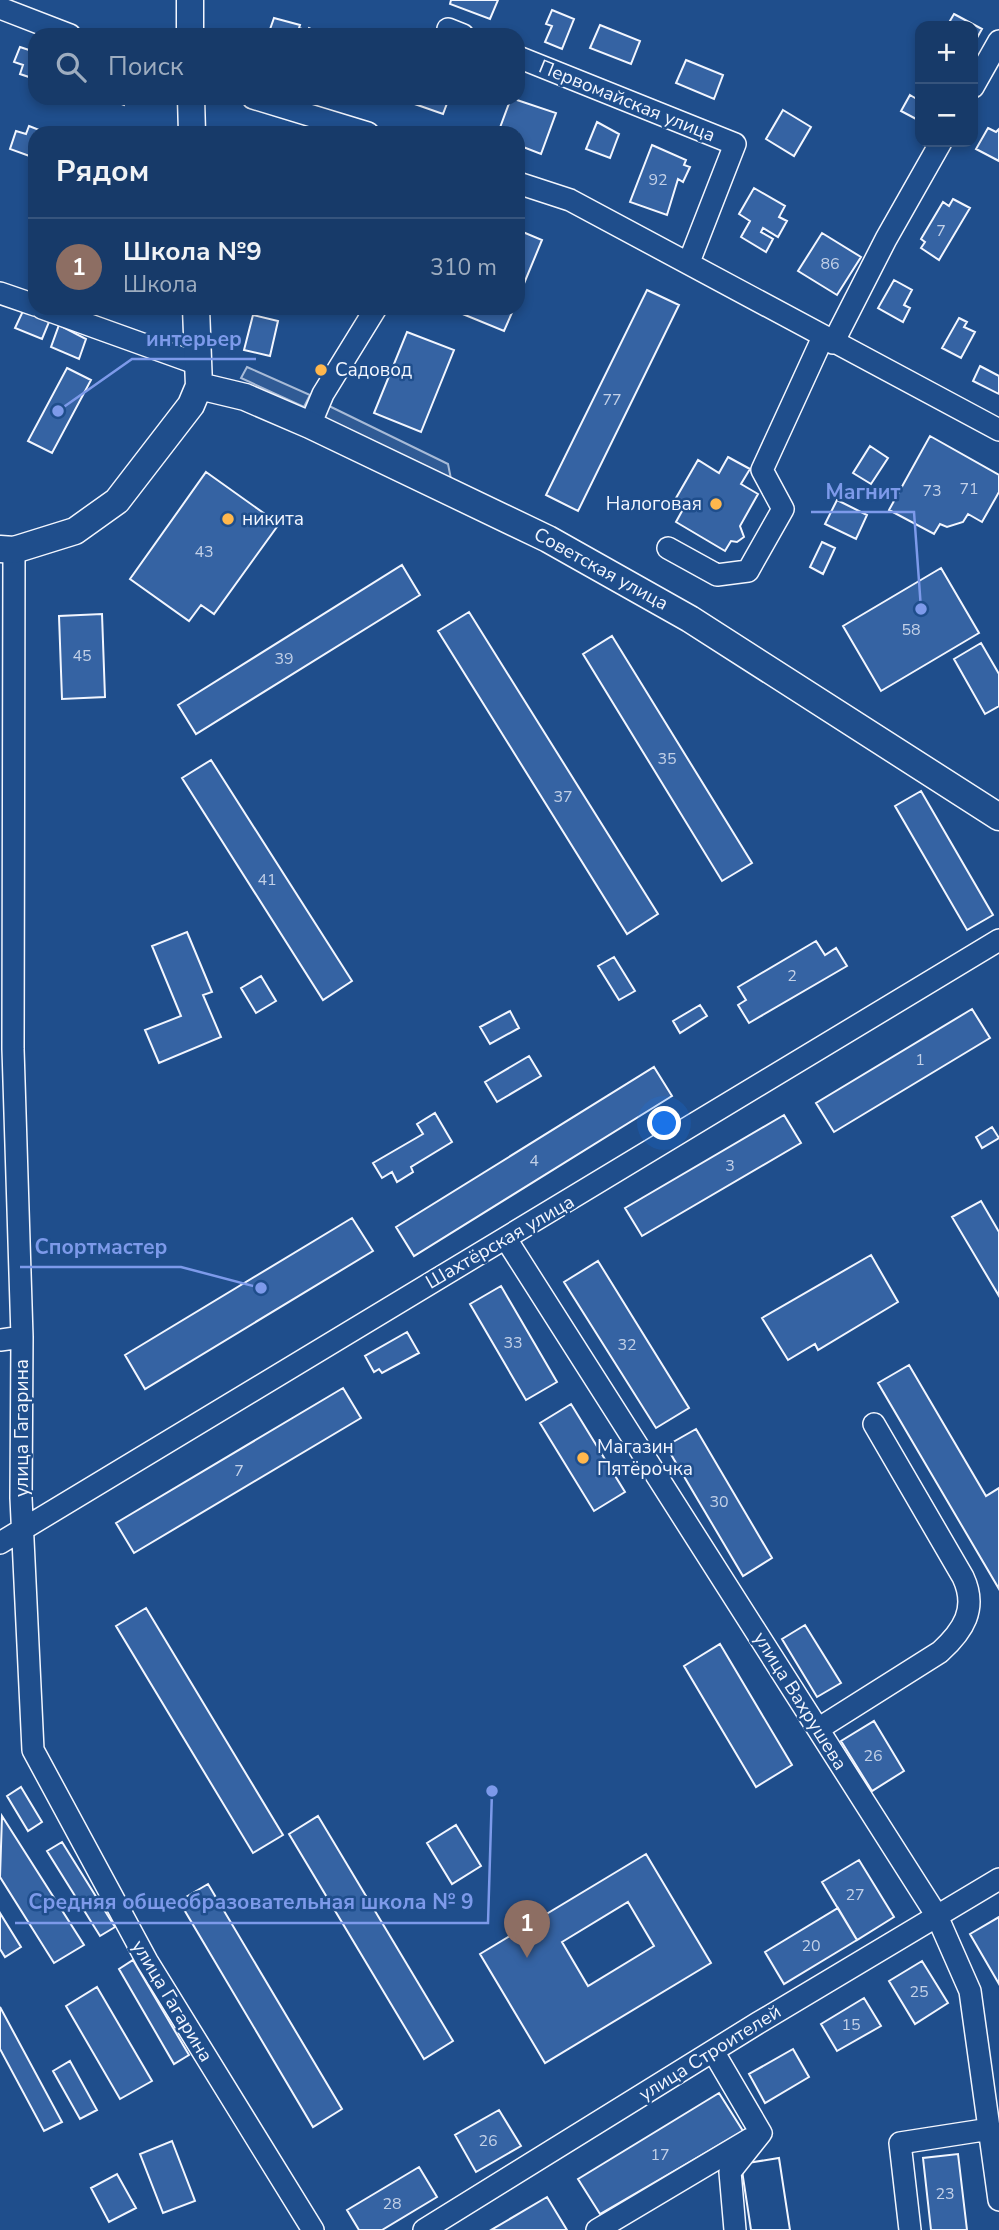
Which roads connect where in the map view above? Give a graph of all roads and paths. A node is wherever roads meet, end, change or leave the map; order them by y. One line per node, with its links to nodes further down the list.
1 (190, 0): 4 (main road)
2 (0, 8): 3 (street)
3 (52, 28)
4 (190, 28)
5 (999, 41): 7 (street)
6 (525, 60): 14 (street, Первомайская улица)
7 (975, 84)
8 (191, 105): 10 (main road)
9 (276, 105): 11 (street)
10 (192, 126)
11 (345, 126)
12 (939, 147): 20 (street)
13 (525, 185): 14 (street)
14 (689, 262): 20 (street)
15 (0, 293): 16 (street)
16 (28, 303)
17 (58, 315): 21 (street, Советская улица)
18 (196, 315): 21 (main road)
19 (372, 315): 22 (street)
20 (828, 340): 23 (street); 24 (street)
21 (198, 375): 22 (main road, Советская улица); 25 (main road)
22 (310, 425): 26 (main road, Советская улица)
23 (999, 430)
24 (668, 548)
25 (7, 549): 28 (street, улица Гагарина)
26 (999, 817)
27 (999, 940): 29 (street, Шахтёрская улица)
28 (7, 1095): 30 (street, улица Гагарина)
29 (506, 1239): 33 (street, Шахтёрская улица); 35 (street, улица Вахрушева)
30 (22, 1337): 31 (street); 33 (street, улица Гагарина)
31 (0, 1340)
32 (874, 1423): 35 (street)
33 (23, 1530): 34 (street, Шахтёрская улица); 42 (street, улица Гагарина)
34 (0, 1543)
35 (818, 1729): 37 (street, улица Вахрушева)
36 (999, 1879): 37 (street, улица Строителей)
37 (937, 1916): 38 (street, улица Строителей); 39 (street, улица Вахрушева)
38 (713, 2050): 40 (street); 43 (street, улица Строителей)
39 (990, 2129): 41 (street, улица Вахрушева); 46 (street)
40 (761, 2133): 44 (street); 45 (street)
41 (999, 2200)
42 (313, 2230)
43 (424, 2230)
44 (597, 2230)
45 (735, 2230)
46 (910, 2230)

